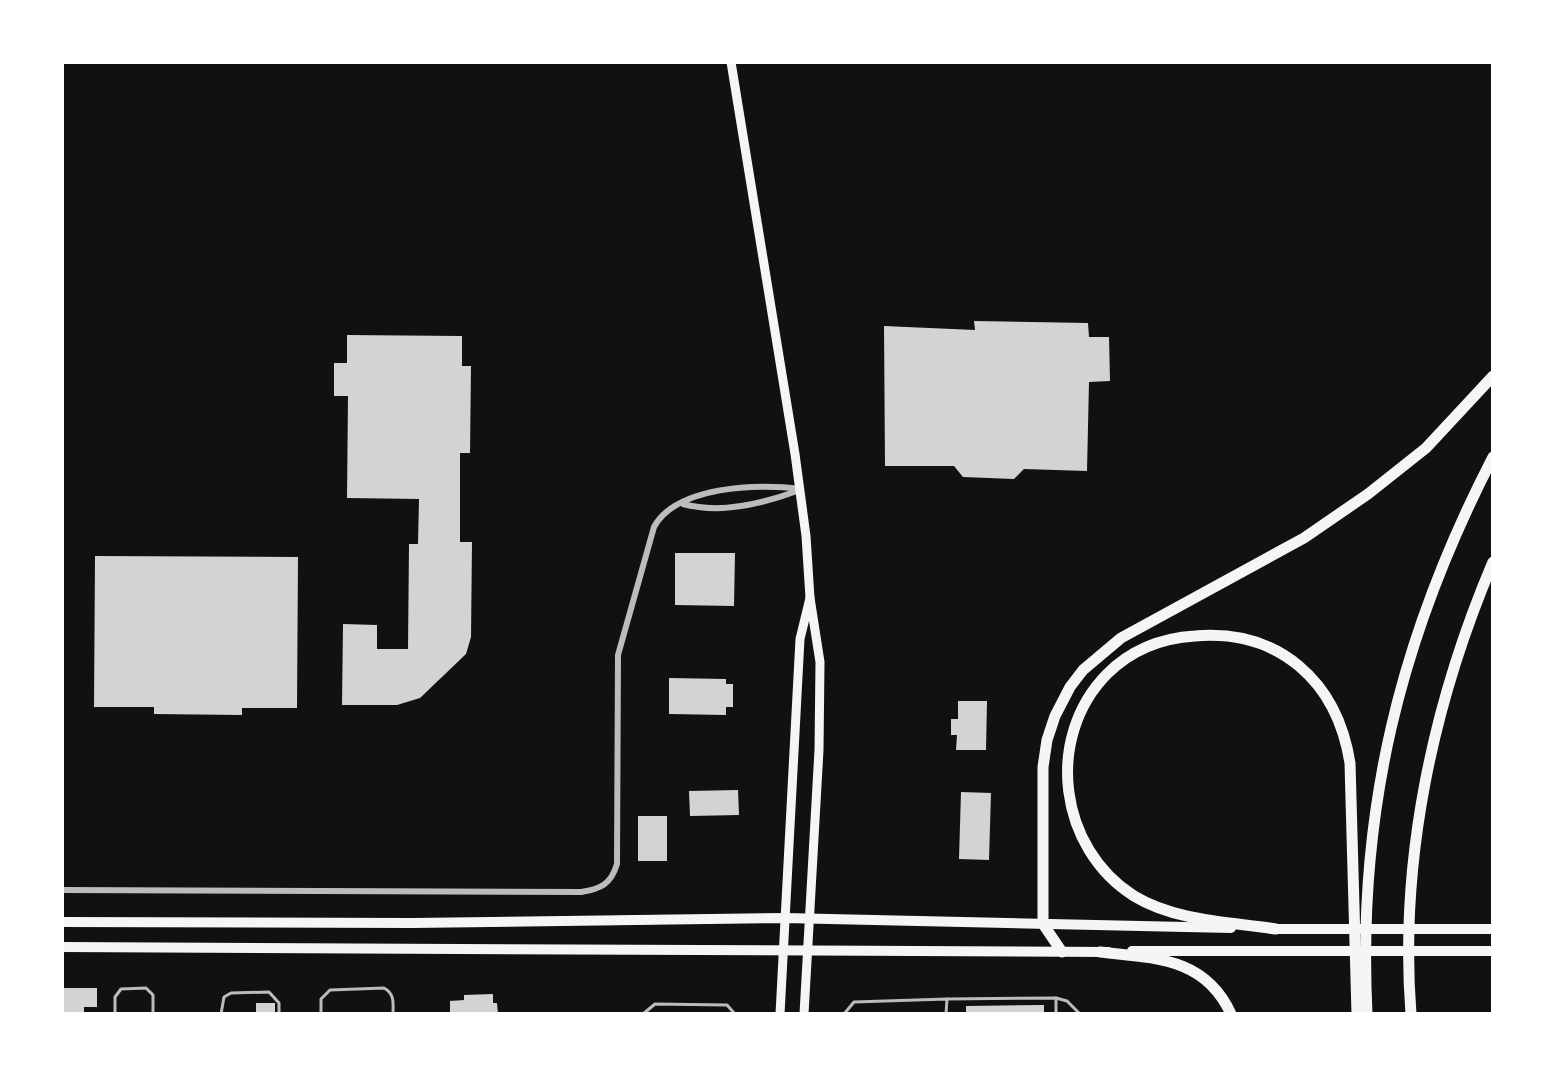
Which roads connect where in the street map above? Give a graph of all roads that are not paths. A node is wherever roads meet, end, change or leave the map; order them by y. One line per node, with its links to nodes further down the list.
1 (731, 62): 4 (main road)
2 (1493, 376): 12 (highway)
3 (1493, 457): 39 (highway)
4 (800, 489): 5 (street); 5 (street); 7 (main road)
5 (683, 504): 8 (street)
6 (1493, 562): 40 (highway)
7 (810, 598): 9 (main road); 10 (main road)
8 (62, 890)
9 (785, 918): 10 (highway); 11 (highway); 16 (main road)
10 (809, 918): 12 (highway); 17 (main road)
11 (62, 922)
12 (1043, 924): 13 (highway); 19 (highway)
13 (1276, 929): 14 (highway); 38 (highway)
14 (1493, 929)
15 (62, 947): 16 (highway)
16 (783, 949): 17 (highway); 31 (main road)
17 (807, 949): 19 (highway); 32 (main road)
18 (1493, 951): 20 (highway)
19 (1062, 952): 20 (highway)
20 (1100, 952): 37 (highway)
21 (1056, 998): 22 (lane); 35 (lane); 36 (lane)
22 (947, 999): 33 (lane); 34 (lane)
23 (115, 1014): 24 (lane)
24 (153, 1014)
25 (221, 1014): 26 (lane)
26 (279, 1014)
27 (321, 1014): 28 (lane)
28 (393, 1014)
29 (643, 1014): 30 (lane)
30 (735, 1014)
31 (780, 1014)
32 (804, 1014)
33 (844, 1014)
34 (946, 1014)
35 (1056, 1014)
36 (1080, 1014)
37 (1231, 1014)
38 (1357, 1014)
39 (1367, 1014)
40 (1411, 1014)

